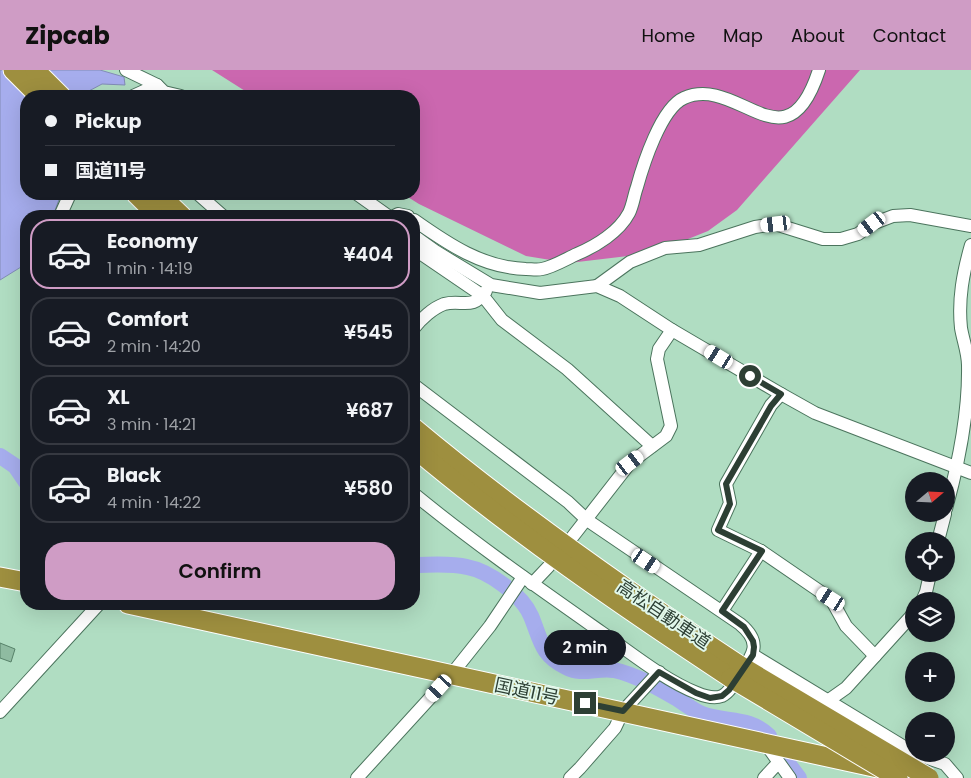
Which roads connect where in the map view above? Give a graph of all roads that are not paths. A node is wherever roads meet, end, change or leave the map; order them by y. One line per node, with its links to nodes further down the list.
1 (13, 70): 6 (highway)
2 (35, 70): 7 (highway)
3 (126, 70): 5 (street)
4 (819, 70): 18 (street)
5 (157, 85): 8 (street); 9 (street)
6 (33, 90)
7 (55, 90)
8 (146, 90)
9 (162, 90)
10 (142, 200): 14 (highway)
11 (165, 200): 15 (highway)
12 (205, 200): 16 (street)
13 (365, 200): 17 (street)
14 (152, 210)
15 (176, 210)
16 (216, 210)
17 (380, 210)
18 (420, 224)
19 (971, 226): 24 (street)
20 (420, 240): 23 (street)
21 (971, 245): 28 (street)
22 (420, 253): 25 (street)
23 (490, 285): 24 (street); 25 (street)
24 (597, 286): 27 (street)
25 (483, 296): 26 (street); 32 (street)
26 (420, 322)
27 (672, 330): 30 (street); 32 (street)
28 (969, 363): 34 (street)
29 (420, 390): 38 (street)
30 (781, 394): 34 (street); 40 (street)
31 (420, 433): 50 (highway, 高松自動車道)
32 (652, 446): 38 (street)
33 (420, 453): 50 (highway, 高松自動車道)
34 (955, 467): 35 (street); 36 (street)
35 (954, 472)
36 (971, 473)
37 (420, 499): 44 (street)
38 (586, 520): 39 (street); 47 (street)
39 (570, 540)
40 (762, 551): 47 (street); 49 (street)
41 (548, 566): 44 (street)
42 (0, 577): 43 (highway)
43 (20, 581)
44 (528, 581): 51 (street); 52 (street)
45 (94, 610): 55 (street)
46 (155, 610): 52 (highway, 国道11号)
47 (722, 611): 50 (street)
48 (905, 622): 49 (street)
49 (875, 656): 53 (street)
50 (741, 666): 51 (street); 53 (street); 64 (highway, 高松自動車道, bridge); 65 (highway, 高松自動車道, bridge)
51 (659, 672): 54 (street)
52 (451, 675): 54 (highway, 国道11号); 60 (street)
53 (829, 700): 57 (street)
54 (623, 711): 56 (highway, 国道11号); 61 (street)
55 (0, 712)
56 (765, 743): 58 (street); 65 (highway, 国道11号)
57 (905, 747)
58 (778, 762): 62 (street); 63 (street)
59 (940, 762): 66 (street)
60 (357, 778)
61 (570, 778)
62 (764, 778)
63 (790, 778)
64 (898, 778)
65 (928, 778)
66 (957, 778)

